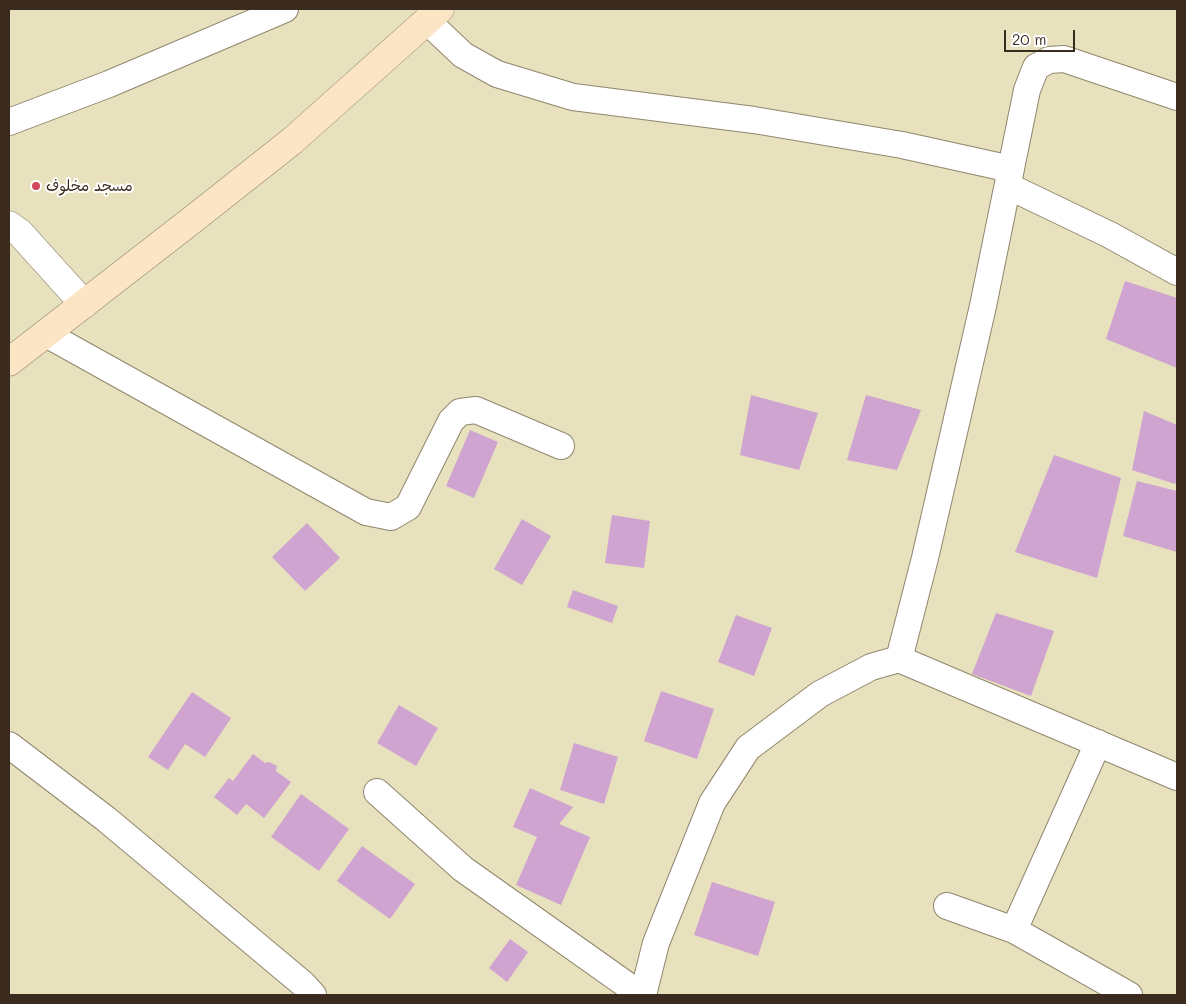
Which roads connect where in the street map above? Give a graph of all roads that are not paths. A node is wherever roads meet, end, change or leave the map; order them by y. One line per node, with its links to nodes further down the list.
1 (286, 9): 4 (street)
2 (433, 15): 5 (street); 8 (main road)
3 (1177, 97): 5 (street)
4 (9, 122)
5 (1009, 178): 7 (street); 12 (street)
6 (9, 225): 8 (street)
7 (1177, 272)
8 (84, 304): 9 (main road)
9 (46, 334): 10 (main road); 11 (street)
10 (9, 362)
11 (561, 446)
12 (899, 659): 13 (street); 20 (street)
13 (1098, 743): 15 (street); 18 (street)
14 (9, 744): 19 (street)
15 (1177, 777)
16 (377, 792): 20 (street)
17 (947, 906): 18 (street)
18 (1014, 930): 21 (street)
19 (313, 995)
20 (642, 995)
21 (1129, 995)

